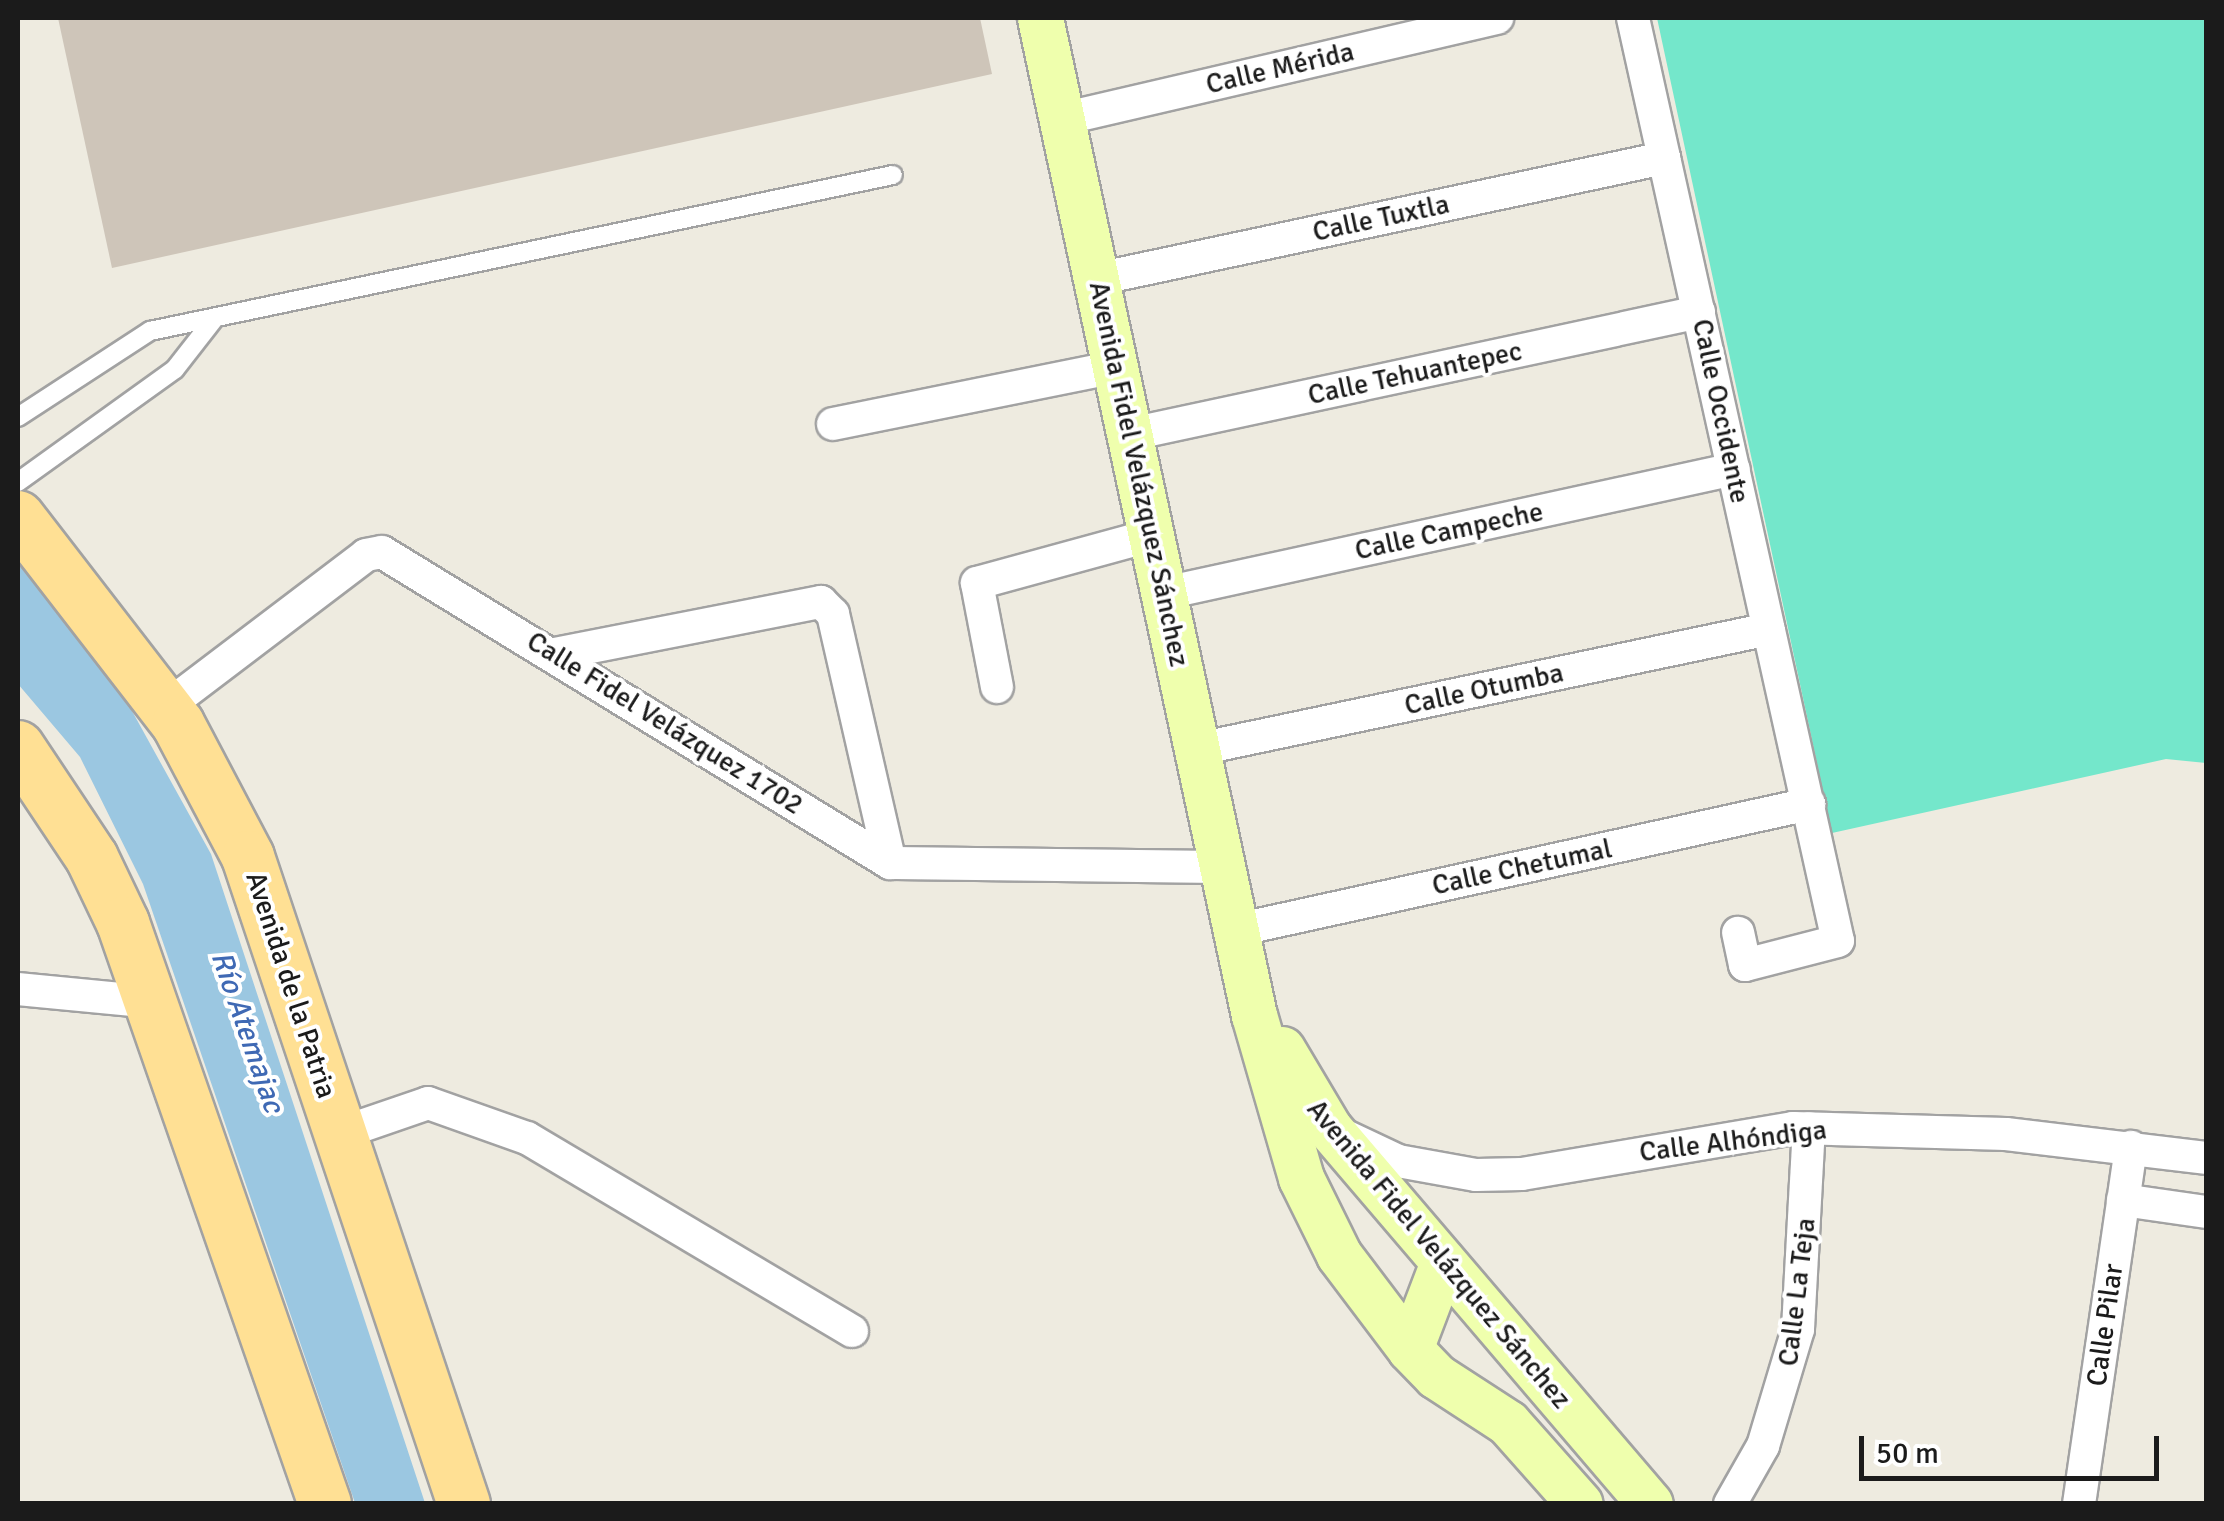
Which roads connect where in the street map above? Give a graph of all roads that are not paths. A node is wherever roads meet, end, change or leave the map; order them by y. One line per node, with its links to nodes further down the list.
1 (1040, 18): 5 (main road, Avenida Fidel Velázquez Sánchez)
2 (1498, 18): 4 (street, Calle Mérida)
3 (1633, 18): 6 (street, Calle Occidente)
4 (1438, 24): 5 (street, Calle Mérida)
5 (1062, 119): 8 (main road, Avenida Fidel Velázquez Sánchez)
6 (1664, 158): 8 (street, Calle Tuxtla); 9 (street, Calle Occidente)
7 (893, 175): 10 (lane)
8 (1098, 280): 11 (main road, Avenida Fidel Velázquez Sánchez)
9 (1699, 312): 14 (street, Calle Tehuantepec); 15 (street, Calle Occidente)
10 (214, 319): 12 (lane); 16 (lane)
11 (1116, 367): 13 (street); 14 (main road, Avenida Fidel Velázquez Sánchez)
12 (18, 418)
13 (832, 424)
14 (1131, 434): 18 (main road, Avenida Fidel Velázquez Sánchez)
15 (1734, 469): 19 (street, Calle Campeche); 20 (street, Calle Occidente)
16 (18, 482)
17 (18, 517): 23 (main road, Avenida de la Patria)
18 (1152, 535): 19 (main road, Avenida Fidel Velázquez Sánchez); 22 (street)
19 (1164, 593): 25 (main road, Avenida Fidel Velázquez Sánchez)
20 (1769, 628): 25 (street, Calle Otumba); 27 (street, Calle Occidente)
21 (555, 654): 23 (street, Calle Fidel Velázquez 1702); 28 (street, Calle Fidel Velázquez 1702); 28 (street)
22 (996, 687)
23 (166, 707): 36 (main road, Avenida de la Patria)
24 (18, 747): 26 (main road)
25 (1198, 748): 29 (main road, Avenida Fidel Velázquez Sánchez)
26 (34, 791): 33 (main road)
27 (1808, 804): 30 (street, Calle Chetumal); 31 (street, Calle Occidente)
28 (890, 864): 29 (street)
29 (1223, 867): 30 (main road, Avenida Fidel Velázquez Sánchez)
30 (1236, 930): 35 (main road, Avenida Fidel Velázquez Sánchez)
31 (1738, 934)
32 (18, 988): 33 (street)
33 (153, 1002): 44 (main road)
34 (1808, 1128): 35 (street, Calle Alhóndiga); 37 (street, Calle Alhóndiga); 48 (street, Calle La Teja)
35 (1308, 1132): 41 (main road, Avenida Fidel Velázquez Sánchez); 43 (main road, Avenida Fidel Velázquez Sánchez)
36 (340, 1133): 42 (street); 45 (main road, Avenida de la Patria)
37 (2130, 1147): 38 (street, Calle Alhóndiga); 39 (street, Calle Pilar)
38 (2206, 1158)
39 (2122, 1200): 40 (street); 49 (street, Calle Pilar)
40 (2206, 1212)
41 (1444, 1262): 43 (main road); 47 (main road, Avenida Fidel Velázquez Sánchez)
42 (852, 1331)
43 (1410, 1349): 46 (main road, Avenida Fidel Velázquez Sánchez)
44 (325, 1504)
45 (464, 1504)
46 (1580, 1504)
47 (1650, 1504)
48 (1730, 1504)
49 (2079, 1504)

